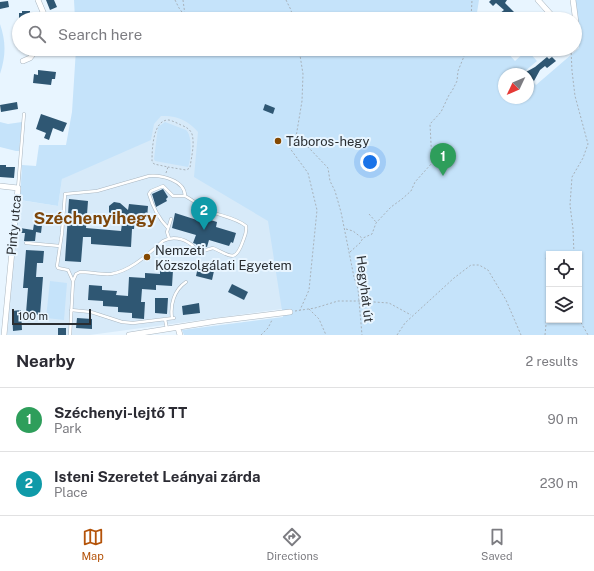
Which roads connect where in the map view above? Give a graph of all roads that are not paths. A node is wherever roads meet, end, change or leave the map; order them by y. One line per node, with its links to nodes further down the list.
1 (38, 0): 4 (street)
2 (538, 0): 5 (street)
3 (573, 0): 6 (street)
4 (43, 12)
5 (549, 12)
6 (575, 12)
7 (32, 56): 8 (street)
8 (23, 61)
9 (24, 114): 11 (lane, Pinty utca)
10 (0, 186): 11 (street)
11 (18, 188): 25 (street, Pinty utca)
12 (185, 196): 14 (lane); 15 (lane); 17 (lane)
13 (171, 219): 14 (lane)
14 (168, 228): 15 (lane)
15 (169, 238): 18 (lane)
16 (26, 243): 17 (lane)
17 (60, 246): 18 (lane)
18 (73, 281): 20 (lane)
19 (186, 282): 22 (lane)
20 (71, 310): 22 (lane); 26 (lane)
21 (290, 312): 23 (street)
22 (166, 319): 24 (lane)
23 (178, 328): 24 (street); 28 (street)
24 (167, 329): 27 (street)
25 (4, 335)
26 (70, 335)
27 (129, 335)
28 (180, 335)

